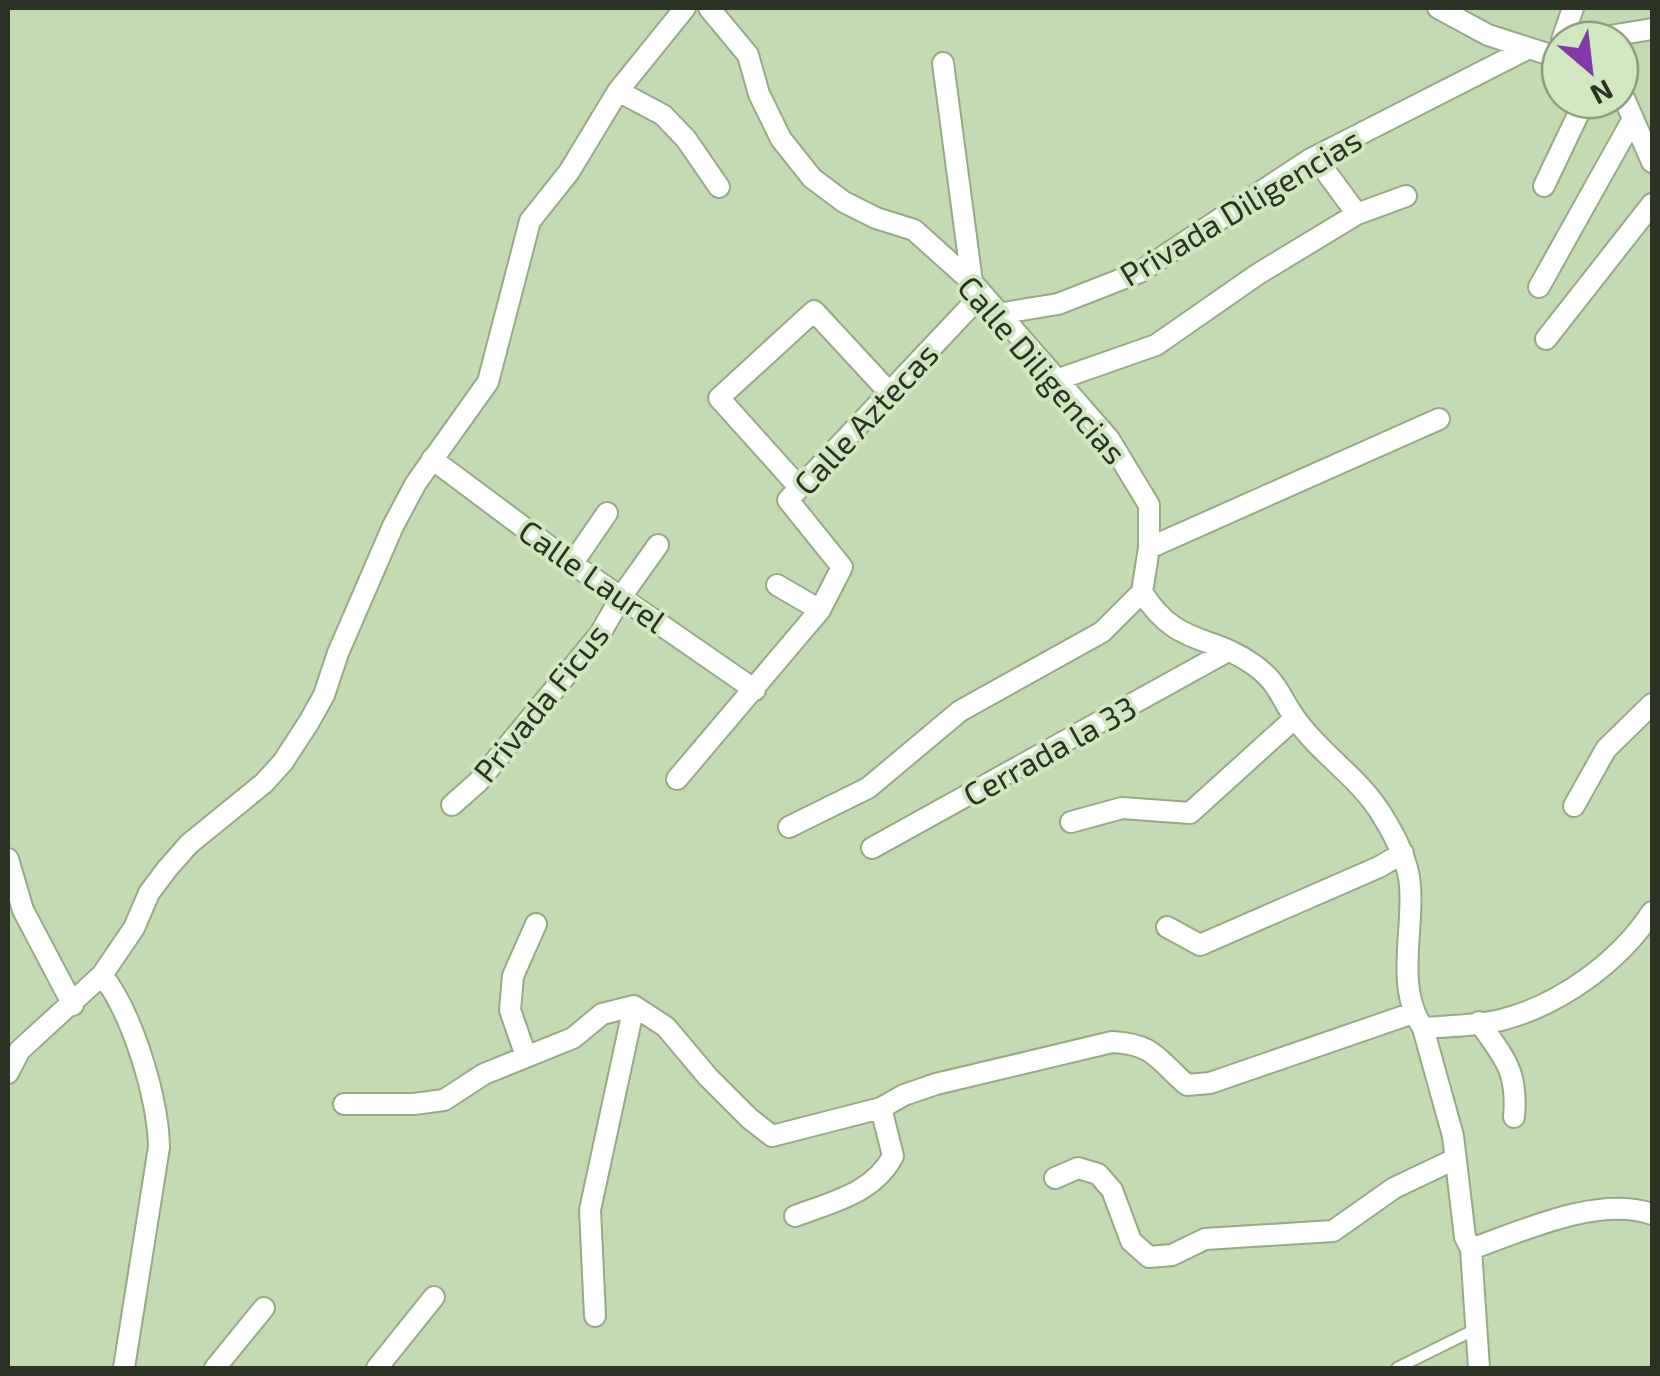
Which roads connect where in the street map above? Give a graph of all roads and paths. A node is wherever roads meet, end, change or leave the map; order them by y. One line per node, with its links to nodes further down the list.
1 (709, 8): 19 (street, Calle Diligencias)
2 (1438, 8): 4 (street)
3 (681, 9): 7 (street)
4 (1529, 48): 5 (street); 11 (street, Privada Diligencias)
5 (1540, 49)
6 (943, 63): 19 (street)
7 (618, 91): 14 (street); 25 (street)
8 (1575, 120): 13 (street)
9 (1632, 120): 18 (street)
10 (1634, 120): 12 (street)
11 (1315, 158): 17 (street); 20 (street, Privada Diligencias)
12 (1652, 162)
13 (1544, 186)
14 (719, 187)
15 (1406, 196): 17 (street)
16 (1652, 204): 21 (street)
17 (1356, 214): 22 (street)
18 (1539, 287)
19 (977, 288): 20 (street, Calle Diligencias); 23 (street, Calle Aztecas)
20 (997, 314): 22 (street, Calle Diligencias)
21 (1546, 339)
22 (1059, 379): 29 (street, Calle Diligencias)
23 (888, 391): 26 (street, Calle Aztecas); 26 (street)
24 (1439, 419): 29 (street)
25 (432, 460): 30 (street, Calle Laurel); 51 (street)
26 (798, 486): 34 (street, Calle Aztecas)
27 (607, 514): 30 (street)
28 (658, 545): 33 (street, Privada Ficus)
29 (1149, 548): 32 (street, Calle Diligencias)
30 (572, 564): 33 (street, Calle Laurel)
31 (777, 585): 34 (street)
32 (1142, 592): 35 (street); 43 (street)
33 (621, 596): 36 (street, Calle Laurel); 40 (street, Privada Ficus)
34 (820, 610): 36 (street, Calle Aztecas)
35 (1226, 652): 38 (street); 44 (street, Cerrada la 33)
36 (755, 690): 39 (street, Calle Aztecas)
37 (1652, 704): 41 (street)
38 (1295, 718): 42 (street); 45 (street)
39 (677, 779)
40 (452, 805)
41 (1574, 806)
42 (1071, 822)
43 (789, 827)
44 (872, 848)
45 (1403, 853): 49 (street); 54 (street)
46 (8, 859): 52 (street)
47 (1652, 912): 50 (street)
48 (536, 924): 56 (street)
49 (1167, 927)
50 (1645, 942): 55 (street)
51 (102, 976): 52 (street); 70 (street)
52 (73, 1005): 57 (street)
53 (634, 1006): 56 (street); 59 (street); 68 (street)
54 (1418, 1020): 55 (street); 59 (street); 61 (street)
55 (1480, 1022): 60 (street)
56 (526, 1056): 58 (street)
57 (8, 1072)
58 (344, 1104)
59 (881, 1108): 64 (street)
60 (1514, 1117)
61 (1455, 1159): 62 (street); 65 (street)
62 (1055, 1178)
63 (1652, 1214): 65 (street)
64 (795, 1216)
65 (1470, 1248): 69 (street)
66 (434, 1297): 72 (street)
67 (264, 1308): 71 (street)
68 (596, 1316)
69 (1476, 1330): 73 (lane); 74 (street)
70 (124, 1368)
71 (214, 1368)
72 (377, 1368)
73 (1397, 1368)
74 (1479, 1368)

